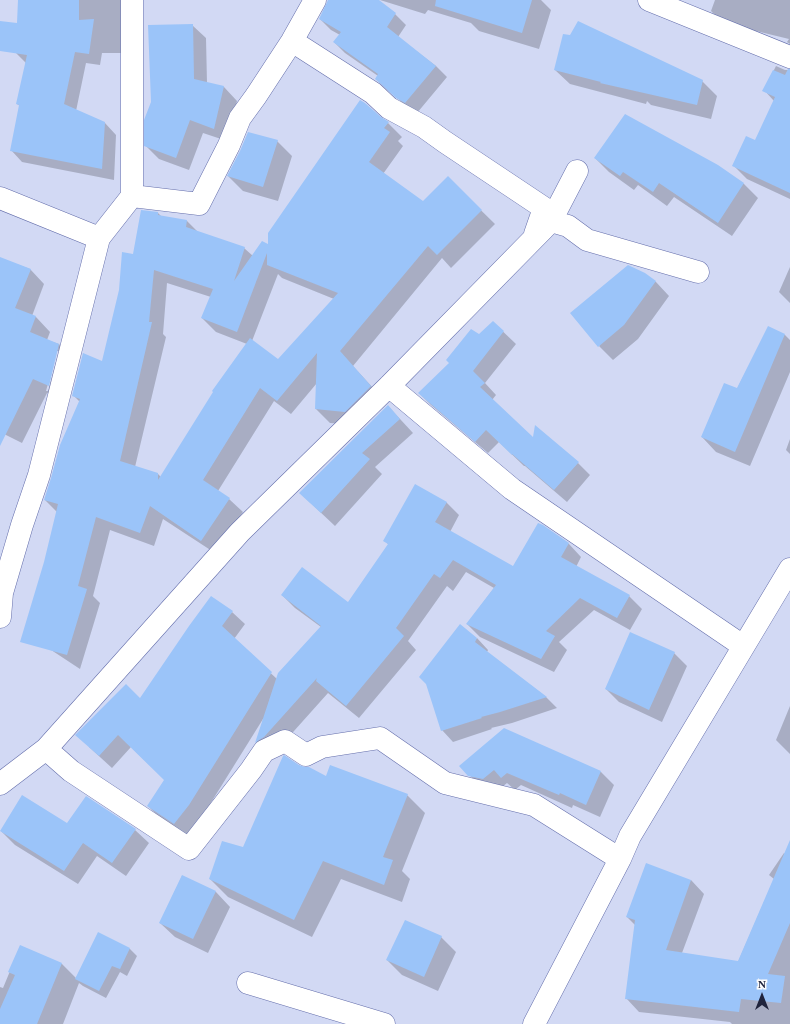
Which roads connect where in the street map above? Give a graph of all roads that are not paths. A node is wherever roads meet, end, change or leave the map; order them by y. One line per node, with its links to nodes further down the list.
1 (132, 0): 7 (street)
2 (315, 0): 4 (street)
3 (649, 0): 5 (street)
4 (292, 41): 7 (street); 11 (street)
5 (790, 57)
6 (577, 171): 9 (street)
7 (132, 196): 10 (street)
8 (0, 198): 10 (street)
9 (551, 221): 11 (street); 12 (street)
10 (99, 238): 15 (street)
11 (533, 240): 13 (street)
12 (698, 272)
13 (389, 386): 16 (street); 17 (street)
14 (790, 569): 16 (street)
15 (0, 617)
16 (743, 646): 19 (street)
17 (46, 749): 18 (street); 19 (street)
18 (0, 784)
19 (620, 859): 22 (street)
20 (248, 983): 21 (street)
21 (384, 1024)
22 (534, 1024)

